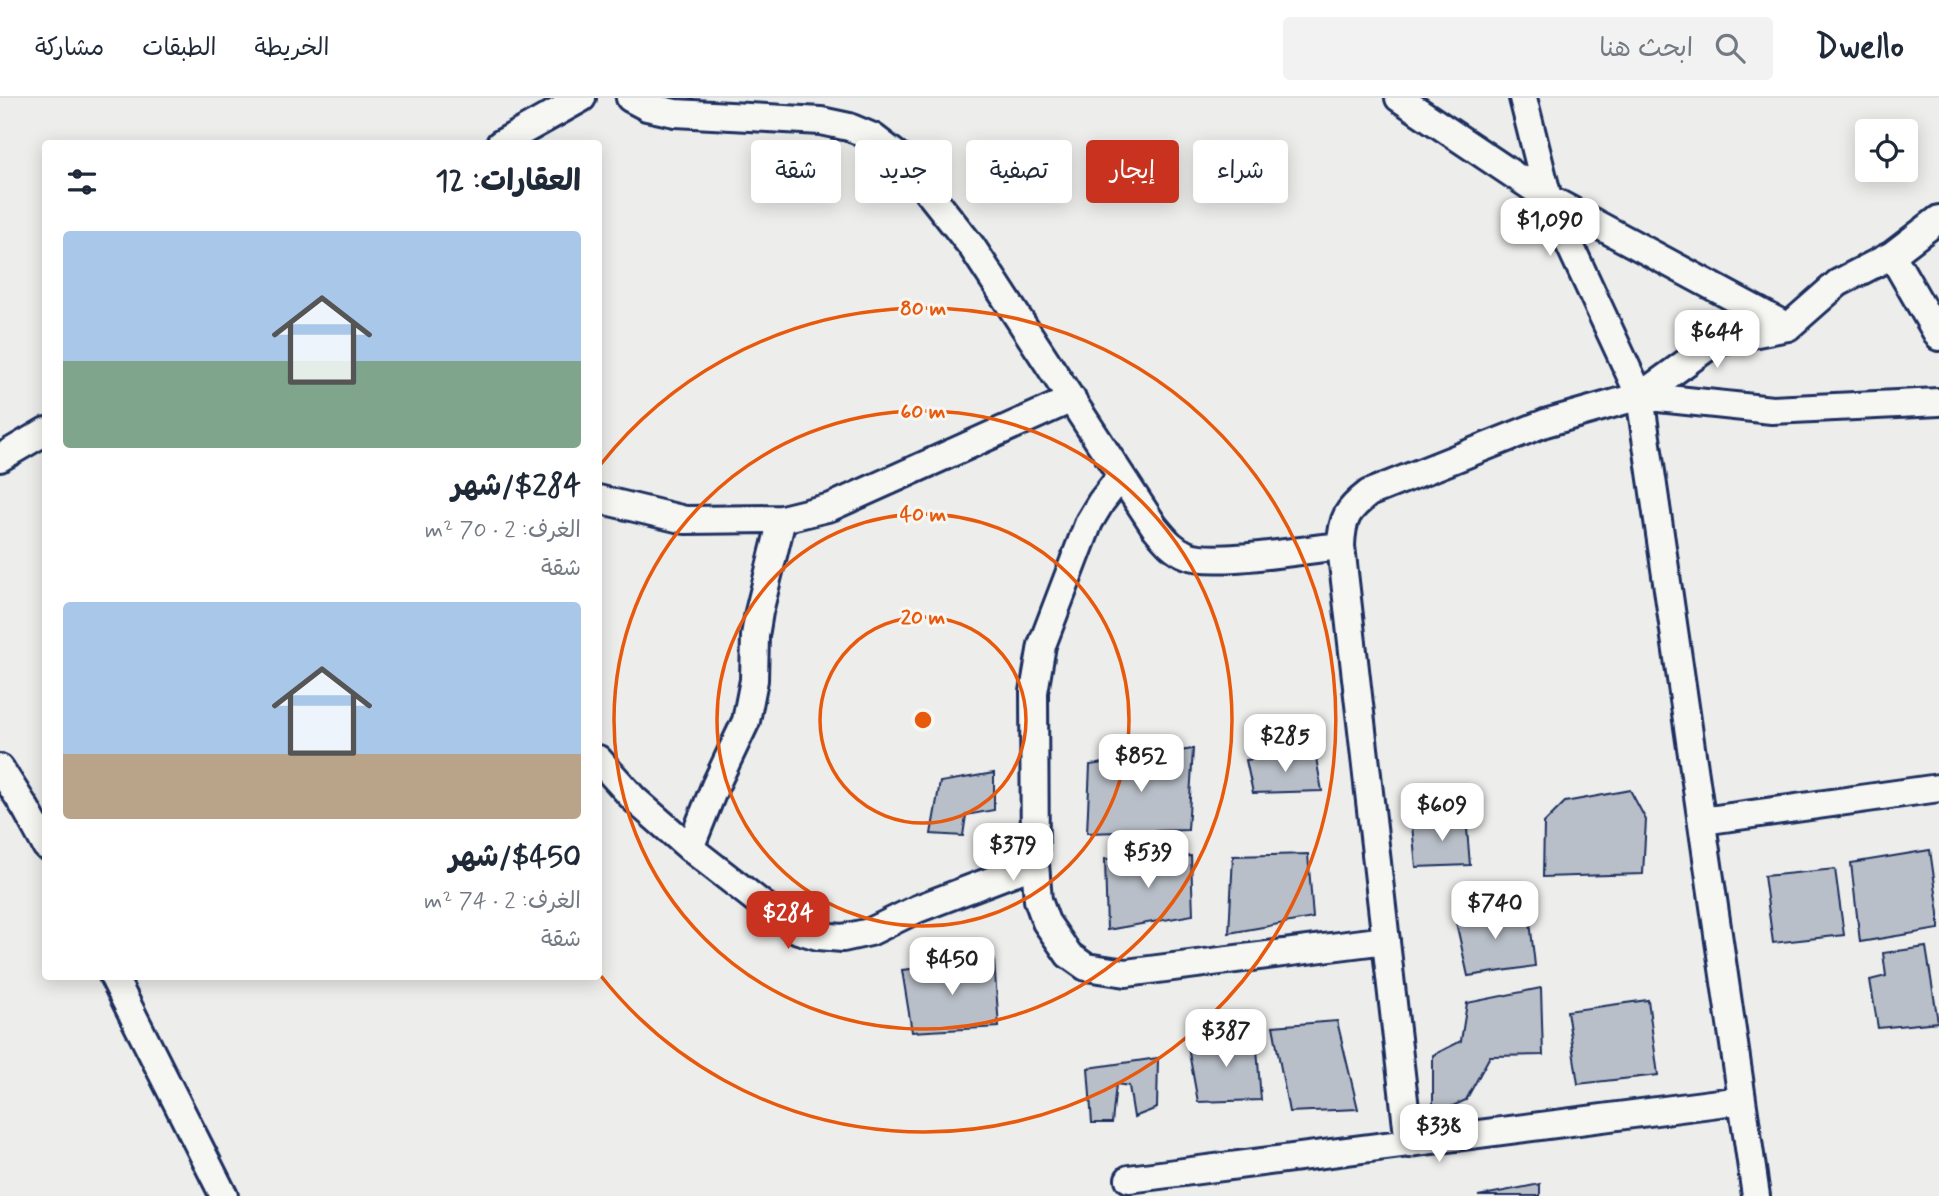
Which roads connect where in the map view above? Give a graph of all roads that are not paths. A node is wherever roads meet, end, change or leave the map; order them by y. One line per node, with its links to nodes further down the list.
1 (582, 98): 5 (street)
2 (630, 98): 12 (street)
3 (1399, 98): 6 (street)
4 (1523, 98): 6 (street)
5 (507, 140)
6 (1548, 198): 9 (street); 11 (street)
7 (1939, 219): 8 (street)
8 (1892, 255): 9 (street); 10 (street)
9 (1788, 327): 11 (street)
10 (1939, 337)
11 (1640, 396): 13 (street); 19 (street); 23 (street)
12 (1072, 400): 16 (street); 18 (street)
13 (1939, 402)
14 (42, 433): 15 (street)
15 (0, 458)
16 (1121, 476): 19 (street); 26 (street)
17 (602, 500): 18 (street)
18 (782, 519): 25 (street)
19 (1340, 546): 27 (street)
20 (602, 764): 25 (street)
21 (0, 768): 24 (street)
22 (1939, 788): 23 (street)
23 (1702, 821): 29 (street)
24 (42, 838)
25 (690, 848): 26 (street)
26 (1035, 864): 27 (street)
27 (1385, 940): 30 (street)
28 (115, 980): 32 (street)
29 (1742, 1100): 30 (street); 33 (street)
30 (1409, 1144): 31 (street)
31 (1129, 1179)
32 (224, 1196)
33 (1756, 1196)

